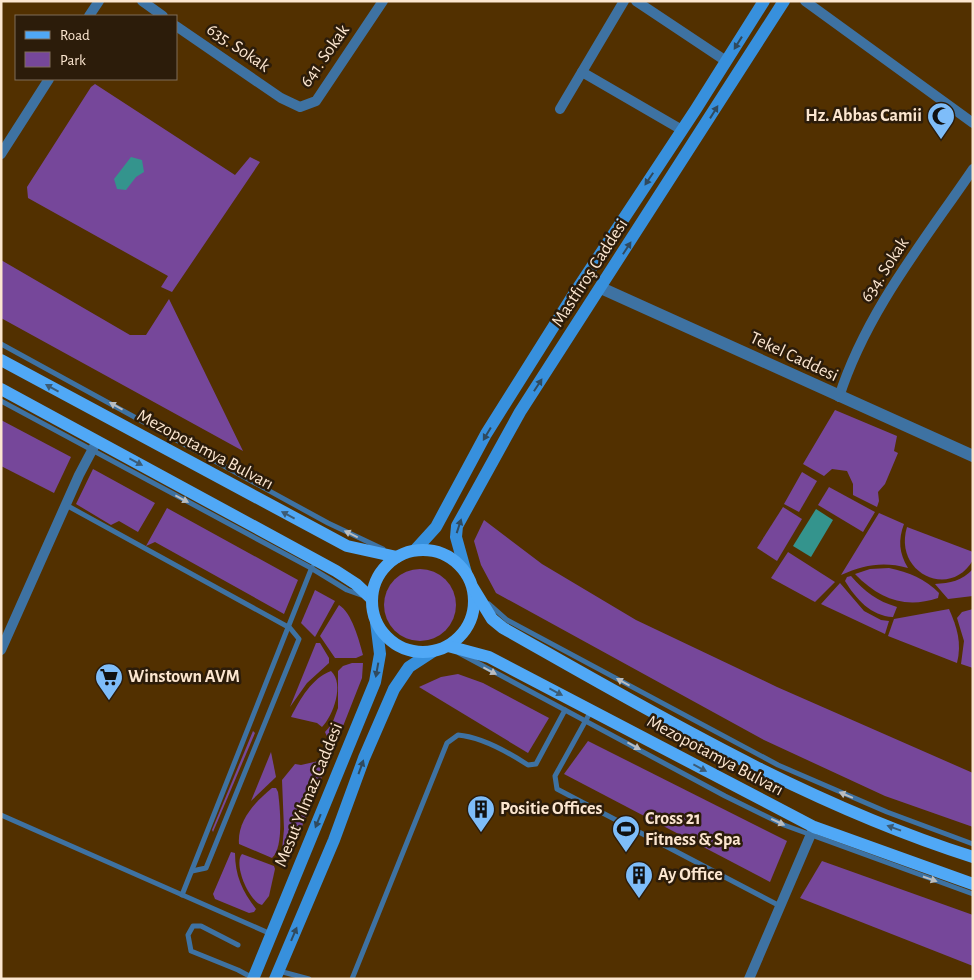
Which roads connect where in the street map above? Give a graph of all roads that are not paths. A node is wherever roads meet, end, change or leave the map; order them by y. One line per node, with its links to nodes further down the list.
1 (98, 1): 9 (street)
2 (142, 1): 10 (street)
3 (383, 1): 15 (street, 641. Sokak)
4 (624, 1): 13 (street)
5 (636, 1): 12 (street)
6 (764, 1): 12 (main road, Mastfıroş Caddesi, one-way to 12)
7 (784, 1): 21 (main road, Mastfıroş Caddesi, one-way to 7)
8 (805, 1): 17 (street)
9 (90, 15)
10 (162, 15)
11 (178, 27): 15 (street, 635. Sokak)
12 (726, 61): 18 (main road, Mastfıroş Caddesi)
13 (582, 72): 16 (street); 18 (street)
14 (48, 80): 19 (street)
15 (281, 98)
16 (560, 109)
17 (973, 124)
18 (682, 130): 30 (main road, Mastfıroş Caddesi, one-way to 30)
19 (1, 154)
20 (973, 169): 25 (street, 634. Sokak)
21 (602, 288): 25 (street, Tekel Caddesi); 33 (main road, Mastfıroş Caddesi, one-way to 21)
22 (1, 344): 31 (lane, one-way to 22)
23 (1, 360): 31 (main road, Mezopotamya Bulvarı, one-way to 23)
24 (1, 389): 27 (main road)
25 (839, 396): 28 (street, Tekel Caddesi)
26 (1, 401): 27 (lane)
27 (95, 446): 29 (street); 32 (main road, one-way to 32)
28 (973, 456)
29 (66, 505): 37 (lane); 38 (street)
30 (416, 549): 31 (main road); 33 (main road)
31 (396, 556): 35 (main road)
32 (313, 564): 35 (main road); 37 (lane)
33 (466, 573): 34 (main road)
34 (473, 588): 39 (main road); 45 (lane, one-way to 34); 46 (main road, Mezopotamya Bulvarı, one-way to 34)
35 (371, 598): 36 (main road)
36 (376, 622): 40 (main road); 52 (main road, Mesut Yılmaz Caddesi, one-way to 52)
37 (290, 628): 47 (lane); 47 (lane)
38 (2, 645)
39 (448, 646): 40 (main road); 41 (lane, one-way to 41); 42 (main road, Mezopotamya Bulvarı, one-way to 42)
40 (432, 652): 54 (main road, one-way to 40)
41 (565, 710): 42 (lane); 57 (lane)
42 (588, 715): 44 (main road, Mezopotamya Bulvarı, one-way to 44); 51 (lane)
43 (1, 815): 50 (lane)
44 (812, 831): 48 (main road, Mezopotamya Bulvarı); 49 (lane, one-way to 49); 51 (street)
45 (973, 844)
46 (973, 857)
47 (192, 872): 50 (lane)
48 (973, 884)
49 (973, 894)
50 (182, 895): 52 (lane)
51 (780, 906): 58 (street)
52 (271, 934): 55 (main road, Mesut Yılmaz Caddesi)
53 (238, 946): 55 (lane)
54 (277, 975): 56 (lane)
55 (253, 979)
56 (310, 979)
57 (352, 979)
58 (749, 979)

